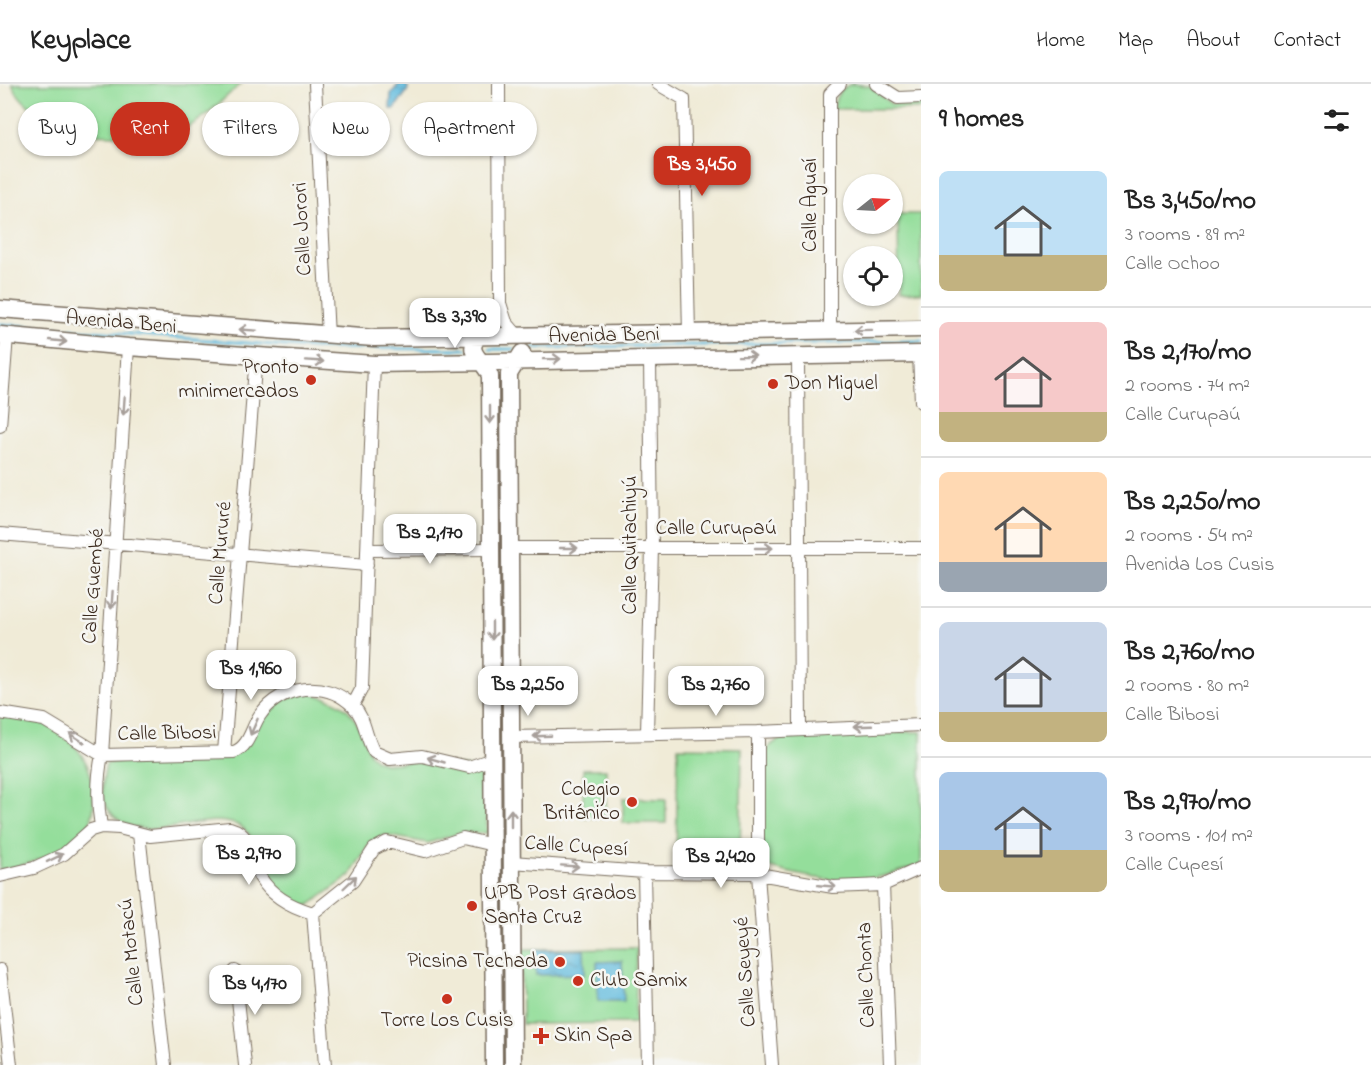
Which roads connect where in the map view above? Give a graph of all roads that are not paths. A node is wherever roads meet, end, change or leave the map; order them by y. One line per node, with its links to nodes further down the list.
1 (315, 84): 14 (street, Calle Jorori)
2 (499, 84): 7 (street)
3 (658, 84): 11 (street)
4 (840, 84): 10 (street, Calle Aguaí)
5 (876, 84): 6 (street)
6 (921, 97)
7 (500, 303): 13 (street); 15 (street)
8 (0, 309): 14 (street, Avenida Beni, one-way to 8)
9 (921, 329): 10 (street, Avenida Beni, one-way to 10)
10 (830, 330): 11 (street, Avenida Beni)
11 (688, 334): 13 (street, Avenida Beni)
12 (3, 335): 16 (street, Avenida Beni, one-way to 16); 27 (street)
13 (517, 335): 15 (street, Avenida Beni); 21 (street)
14 (328, 336): 15 (street, Avenida Beni)
15 (479, 336): 22 (street)
16 (128, 347): 19 (street, Avenida Beni); 29 (street, Calle Guembé, one-way to 29)
17 (920, 354): 18 (street, Avenida Beni); 26 (street)
18 (798, 355): 20 (street, Avenida Beni, one-way to 18); 32 (street)
19 (256, 356): 23 (street, Avenida Beni, one-way to 23); 36 (street, Calle Mururé)
20 (650, 358): 21 (street, Avenida Beni, one-way to 20); 31 (street, Calle Quitachiyú)
21 (519, 360): 22 (street, Avenida Beni); 24 (street)
22 (479, 361): 23 (street, Avenida Beni); 25 (street)
23 (374, 363): 35 (street)
24 (509, 386): 25 (street); 30 (street)
25 (490, 387): 34 (street, one-way to 34)
26 (921, 402)
27 (0, 426)
28 (0, 534): 29 (street)
29 (116, 542): 36 (street); 48 (street, Calle Guembé, one-way to 48)
30 (510, 548): 31 (street, Calle Curupaú, one-way to 31); 39 (street)
31 (652, 548): 32 (street, Calle Curupaú, one-way to 32); 44 (street, Calle Quitachiyú)
32 (799, 548): 33 (street, Calle Curupaú); 43 (street)
33 (921, 548)
34 (491, 549): 35 (street); 38 (street)
35 (369, 550): 37 (street)
36 (241, 553): 37 (street); 47 (street, Calle Mururé)
37 (368, 565): 40 (street)
38 (491, 588): 39 (street); 49 (street, one-way to 49)
39 (510, 588): 46 (street)
40 (353, 705): 47 (street, Calle Bibosi, one-way to 47); 49 (street, one-way to 40)
41 (0, 713): 48 (street, Calle Bibosi, one-way to 41)
42 (921, 725): 43 (street, one-way to 43)
43 (800, 728): 45 (street)
44 (646, 732): 45 (street); 46 (street, one-way to 46)
45 (758, 732): 56 (street, Calle Seyeyé)
46 (511, 737): 53 (street, one-way to 46)
47 (224, 752): 48 (street, Calle Bibosi)
48 (102, 755): 50 (street, Calle Guembé)
49 (492, 759): 52 (street)
50 (101, 827): 51 (street); 57 (street, one-way to 50)
51 (139, 834): 59 (street); 65 (street, Calle Motacú)
52 (493, 845): 59 (street, Calle Cupesí, one-way to 52); 62 (street)
53 (512, 862): 55 (street, Calle Cupesí, one-way to 55); 63 (street)
54 (921, 868): 58 (street, Calle Cupesí)
55 (644, 872): 56 (street, Calle Cupesí); 70 (street)
56 (759, 874): 58 (street, Calle Cupesí, one-way to 58); 71 (street, Calle Seyeyé)
57 (0, 876)
58 (883, 885): 72 (street, Calle Chonta)
59 (313, 914): 67 (street)
60 (0, 970): 64 (street)
61 (235, 971): 66 (street)
62 (494, 980): 63 (street); 68 (street)
63 (512, 980): 69 (street)
64 (11, 1065)
65 (165, 1065)
66 (245, 1065)
67 (325, 1065)
68 (494, 1065)
69 (513, 1065)
70 (648, 1065)
71 (772, 1065)
72 (890, 1065)

